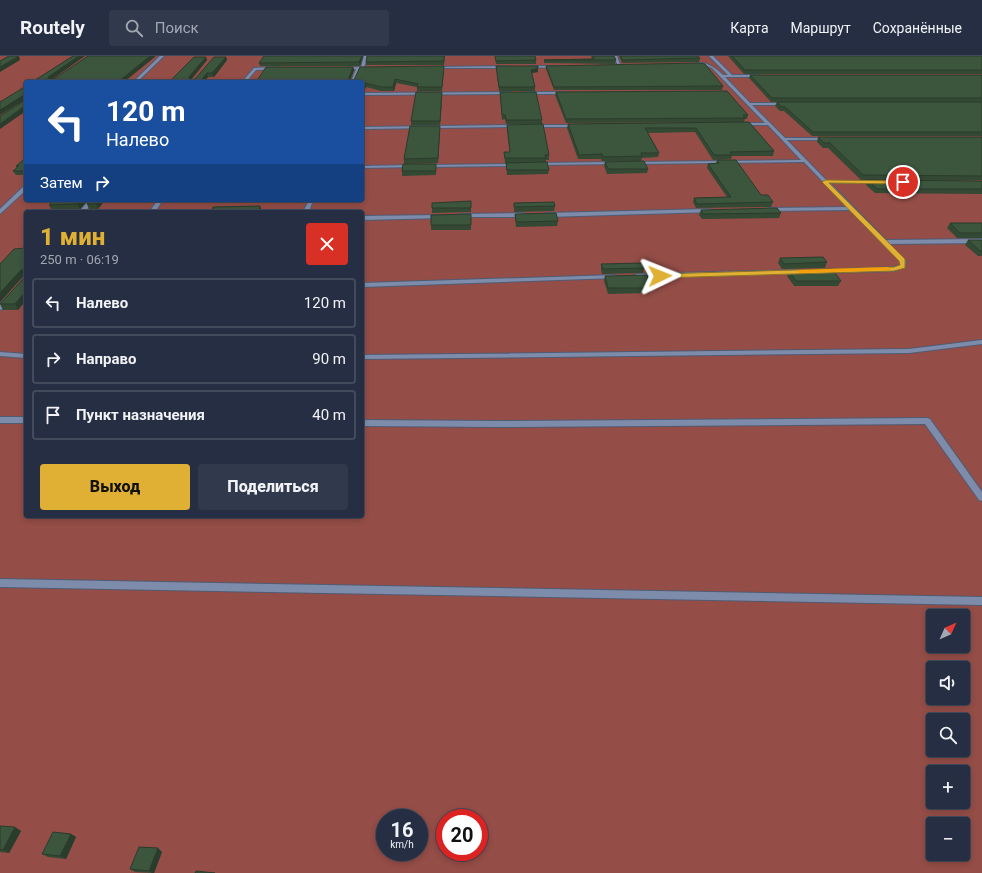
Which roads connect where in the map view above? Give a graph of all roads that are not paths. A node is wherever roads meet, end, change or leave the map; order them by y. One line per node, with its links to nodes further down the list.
1 (162, 56): 20 (lane)
2 (366, 56): 14 (lane)
3 (615, 56): 7 (lane)
4 (711, 56): 18 (lane)
5 (691, 64): 17 (lane)
6 (613, 66): 7 (lane)
7 (620, 66): 8 (lane)
8 (628, 66)
9 (514, 67): 16 (lane)
10 (521, 67): 11 (lane)
11 (559, 67)
12 (277, 68): 21 (lane)
13 (336, 68): 14 (lane)
14 (360, 68): 15 (lane); 22 (lane)
15 (378, 68)
16 (430, 68)
17 (722, 76): 18 (lane); 25 (lane)
18 (731, 76): 19 (lane)
19 (763, 76)
20 (137, 80)
21 (246, 80)
22 (353, 80)
23 (574, 92): 26 (lane)
24 (730, 92): 25 (lane)
25 (738, 92): 27 (lane)
26 (364, 94)
27 (750, 104): 28 (lane); 30 (lane)
28 (790, 104)
29 (737, 124): 30 (lane)
30 (769, 124): 35 (lane)
31 (522, 126): 34 (lane)
32 (530, 126): 33 (lane)
33 (586, 126)
34 (364, 128)
35 (784, 139): 36 (lane); 37 (lane)
36 (831, 139)
37 (804, 160): 39 (lane); 43 (lane)
38 (623, 163): 41 (lane)
39 (630, 163)
40 (520, 165): 42 (lane)
41 (528, 165)
42 (364, 167)
43 (825, 182): 44 (lane); 47 (lane)
44 (888, 182)
45 (24, 189): 51 (lane)
46 (90, 202): 48 (lane)
47 (851, 208): 49 (lane); 58 (lane)
48 (84, 210)
49 (764, 210)
50 (717, 211): 53 (lane)
51 (0, 212)
52 (528, 215): 55 (lane)
53 (543, 215)
54 (449, 216): 56 (lane)
55 (457, 216)
56 (364, 218)
57 (982, 241): 58 (lane)
58 (884, 242): 60 (lane)
59 (807, 271): 61 (lane)
60 (815, 271)
61 (632, 276)
62 (624, 277): 63 (lane)
63 (364, 285)
64 (13, 293): 65 (lane)
65 (0, 308)
66 (982, 342): 69 (lane)
67 (0, 354): 68 (lane)
68 (24, 356)
69 (364, 357)
70 (0, 420): 71 (lane)
71 (24, 420)
72 (364, 423): 73 (lane)
73 (982, 498)
74 (0, 583): 75 (lane)
75 (982, 601)

